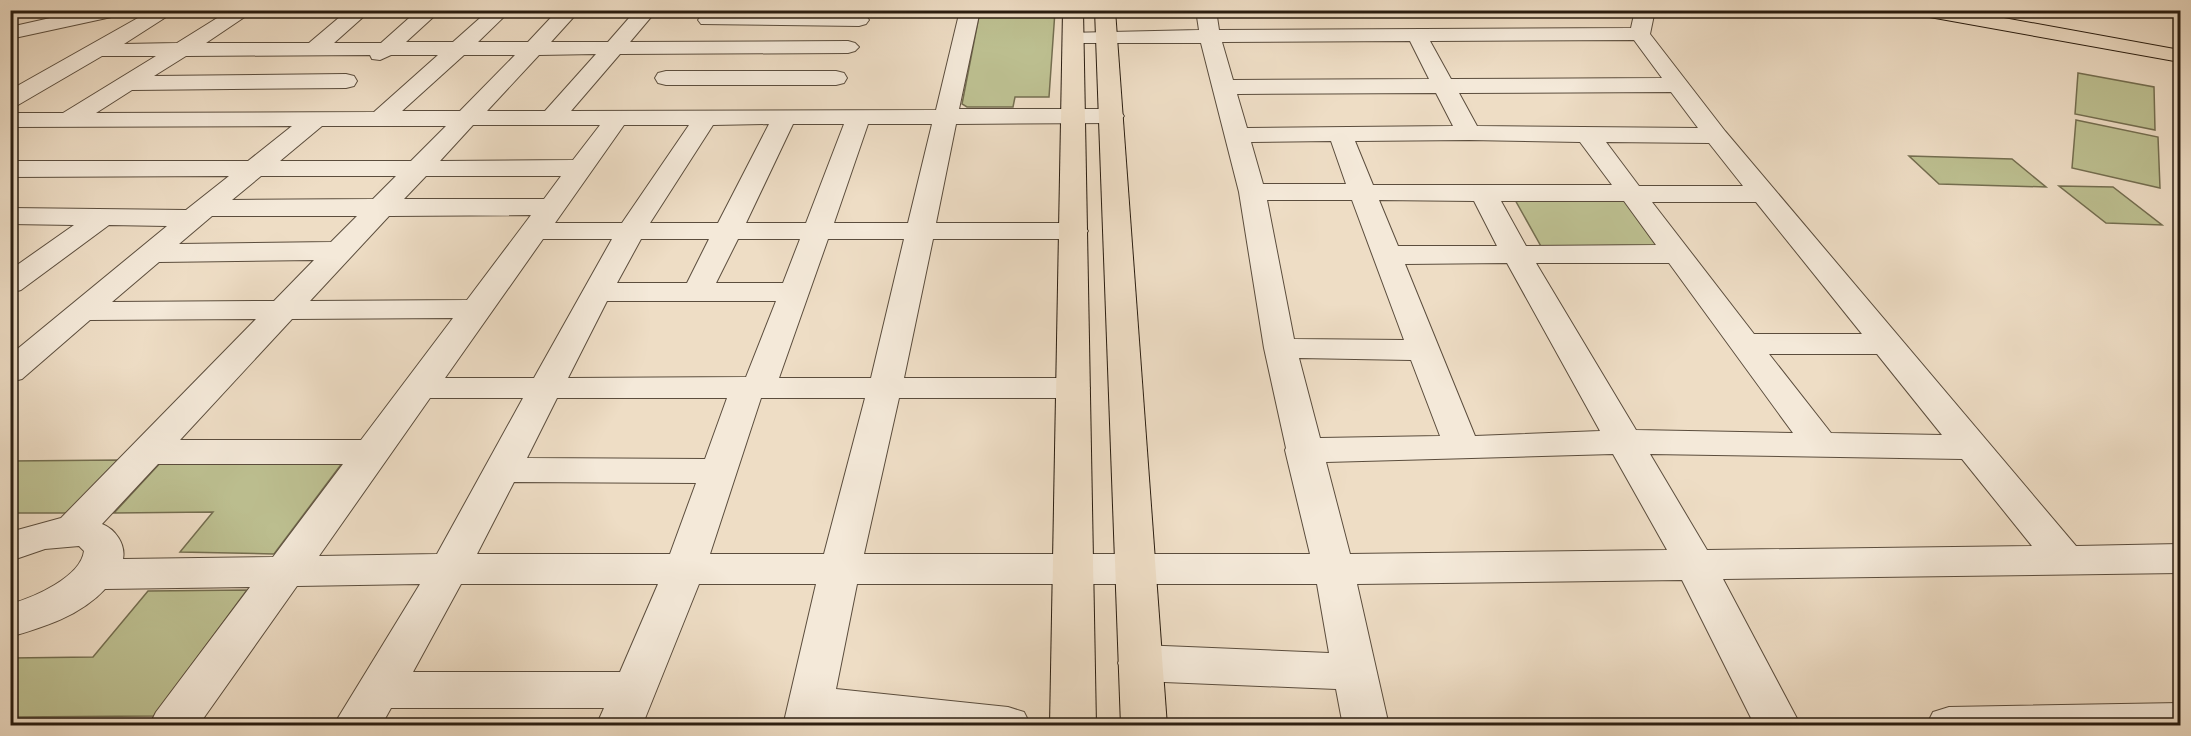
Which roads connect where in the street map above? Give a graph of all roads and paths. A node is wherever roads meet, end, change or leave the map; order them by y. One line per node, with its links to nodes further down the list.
1 (116, 10): 20 (street)
2 (167, 10): 29 (street)
3 (245, 10): 30 (street)
4 (361, 10): 25 (street)
5 (431, 10): 26 (street)
6 (501, 10): 27 (street)
7 (570, 10): 22 (street)
8 (647, 10): 23 (street)
9 (970, 10): 46 (street)
10 (1924, 10): 31 (main road)
11 (1963, 10): 28 (main road)
12 (712, 15): 13 (street); 24 (street)
13 (775, 15): 14 (street)
14 (861, 15): 21 (street)
15 (1643, 22): 19 (street); 37 (street)
16 (1106, 23): 17 (street); 18 (street); 41 (main road)
17 (1208, 23): 19 (street); 38 (street)
18 (1073, 24): 40 (main road)
19 (1424, 29): 36 (street)
20 (10, 33)
21 (848, 47): 24 (street); 33 (street)
22 (534, 48): 23 (street); 27 (street); 47 (street)
23 (615, 48): 24 (street); 48 (street)
24 (689, 48): 32 (street)
25 (314, 49): 26 (street); 30 (street)
26 (388, 49): 27 (street); 34 (street)
27 (458, 49): 51 (street)
28 (2181, 49)
29 (98, 50): 30 (street); 39 (street)
30 (183, 50): 35 (street)
31 (2181, 56)
32 (666, 78): 33 (street); 49 (street)
33 (836, 78): 44 (street)
34 (346, 81): 35 (street); 50 (street)
35 (128, 83): 53 (street)
36 (1444, 85): 37 (street); 38 (street); 55 (street)
37 (1677, 85): 59 (street)
38 (1225, 87): 58 (street)
39 (10, 100)
40 (1074, 116): 41 (street); 46 (street); 78 (main road)
41 (1112, 116): 116 (main road)
42 (706, 117): 43 (street); 49 (street); 79 (street)
43 (786, 117): 44 (street); 75 (street)
44 (820, 117): 45 (street)
45 (859, 117): 46 (street); 76 (street)
46 (946, 117): 77 (street)
47 (467, 118): 48 (street); 51 (street); 61 (street)
48 (552, 118): 49 (street)
49 (626, 118): 62 (street)
50 (308, 119): 51 (street); 54 (street); 64 (street)
51 (380, 119)
52 (10, 120): 53 (street)
53 (67, 120): 54 (street)
54 (159, 120): 60 (street)
55 (1469, 133): 56 (street); 57 (street)
56 (1340, 134): 58 (street); 66 (street)
57 (1587, 134): 59 (street); 68 (street)
58 (1236, 135): 65 (street)
59 (1716, 135): 69 (street)
60 (81, 168): 63 (street); 64 (street); 72 (street)
61 (419, 168): 62 (street); 64 (street); 70 (street)
62 (581, 168): 74 (street)
63 (10, 169)
64 (254, 170): 71 (street)
65 (1252, 192): 66 (street); 94 (street)
66 (1363, 192): 67 (street); 84 (street)
67 (1483, 192): 68 (street); 82 (street)
68 (1630, 193): 69 (street); 83 (street)
69 (1764, 194): 93 (street)
70 (381, 208): 71 (street); 74 (street); 80 (street)
71 (199, 213): 73 (street); 81 (street)
72 (10, 215): 73 (street)
73 (103, 217): 85 (street)
74 (543, 219): 79 (street); 89 (street)
75 (726, 231): 76 (street); 79 (street); 87 (street)
76 (817, 231): 77 (street); 88 (street)
77 (920, 231): 78 (street); 100 (street)
78 (1074, 231): 101 (main road)
79 (631, 232): 86 (street)
80 (340, 251): 81 (street); 91 (street)
81 (153, 253): 90 (street)
82 (1516, 254): 83 (street); 84 (street); 102 (street)
83 (1677, 254): 92 (street)
84 (1387, 255): 95 (street)
85 (10, 284)
86 (596, 292): 87 (street); 99 (street)
87 (696, 292): 88 (street)
88 (793, 292): 97 (street)
89 (477, 309): 91 (street); 98 (street)
90 (84, 311): 91 (street); 96 (street)
91 (282, 311): 107 (street)
92 (1744, 344): 93 (street); 103 (street)
93 (1888, 344): 104 (street)
94 (1280, 348): 95 (street); 106 (street)
95 (1424, 350): 105 (street)
96 (10, 372)
97 (754, 387): 99 (street); 100 (street); 110 (street)
98 (420, 388): 99 (street); 108 (street)
99 (544, 388): 109 (street)
100 (885, 388): 101 (street); 120 (street)
101 (1073, 388): 118 (main road)
102 (1626, 442): 103 (street); 105 (street); 114 (street)
103 (1820, 444): 104 (street)
104 (1973, 447): 113 (street)
105 (1462, 448): 106 (street)
106 (1304, 450): 121 (street)
107 (147, 452): 108 (street); 111 (street)
108 (373, 452): 122 (street)
109 (503, 470): 110 (street); 117 (street)
110 (719, 471): 119 (street)
111 (71, 532): 112 (street); 123 (street)
112 (10, 548)
113 (2066, 561): 114 (street); 115 (street)
114 (1694, 563): 121 (street); 136 (street)
115 (2174, 566)
116 (1136, 567): 118 (street); 121 (street); 125 (main road)
117 (451, 568): 119 (street); 122 (street); 127 (street)
118 (1073, 568): 120 (street); 133 (main road)
119 (685, 569): 120 (street); 128 (street)
120 (840, 569): 129 (street)
121 (1334, 569): 126 (street)
122 (286, 570): 123 (street); 131 (street)
123 (95, 573): 124 (street)
124 (10, 621)
125 (1140, 663): 126 (street); 134 (main road)
126 (1355, 672): 135 (street)
127 (367, 708): 128 (street)
128 (625, 708)
129 (808, 716): 132 (street)
130 (2181, 722): 137 (street)
131 (172, 726)
132 (1008, 726)
133 (1073, 726)
134 (1144, 726)
135 (1366, 726)
136 (1778, 726)
137 (1949, 726)

